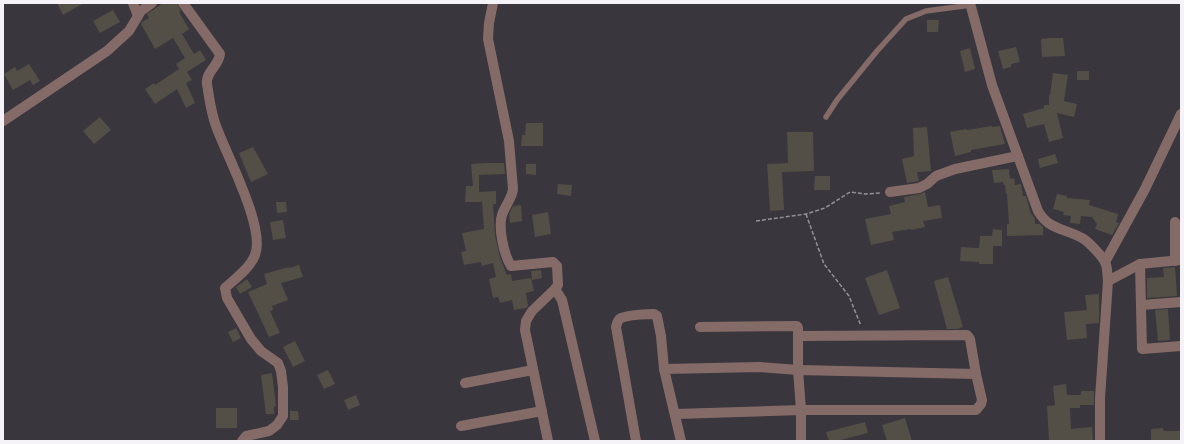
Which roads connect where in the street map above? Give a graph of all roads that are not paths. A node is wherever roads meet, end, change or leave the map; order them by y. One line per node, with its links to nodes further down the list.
1 (133, 3): 6 (street)
2 (152, 3): 6 (street)
3 (182, 3): 32 (street)
4 (493, 3): 17 (street)
5 (971, 4): 8 (lane); 10 (street)
6 (138, 16): 9 (street)
7 (1181, 114): 14 (street)
8 (826, 117)
9 (3, 121)
10 (1018, 156): 11 (street); 14 (street)
11 (890, 192)
12 (1175, 222): 13 (street)
13 (1178, 260): 15 (street)
14 (1105, 262): 16 (street)
15 (1140, 264): 16 (street); 19 (street)
16 (1108, 281): 38 (street)
17 (555, 289): 24 (street); 34 (street)
18 (1181, 302): 19 (street)
19 (1141, 305): 22 (street)
20 (700, 327): 21 (street)
21 (798, 336): 25 (street); 26 (street)
22 (1181, 346)
23 (664, 369): 25 (street); 30 (street); 35 (street)
24 (534, 370): 27 (street); 29 (street)
25 (798, 370): 26 (street); 28 (street)
26 (976, 374): 28 (street)
27 (465, 383)
28 (801, 410): 30 (street); 37 (street)
29 (542, 411): 31 (street); 33 (street)
30 (676, 414): 36 (street)
31 (461, 426)
32 (242, 441)
33 (548, 441)
34 (595, 441)
35 (636, 441)
36 (681, 441)
37 (801, 441)
38 (1100, 441)

